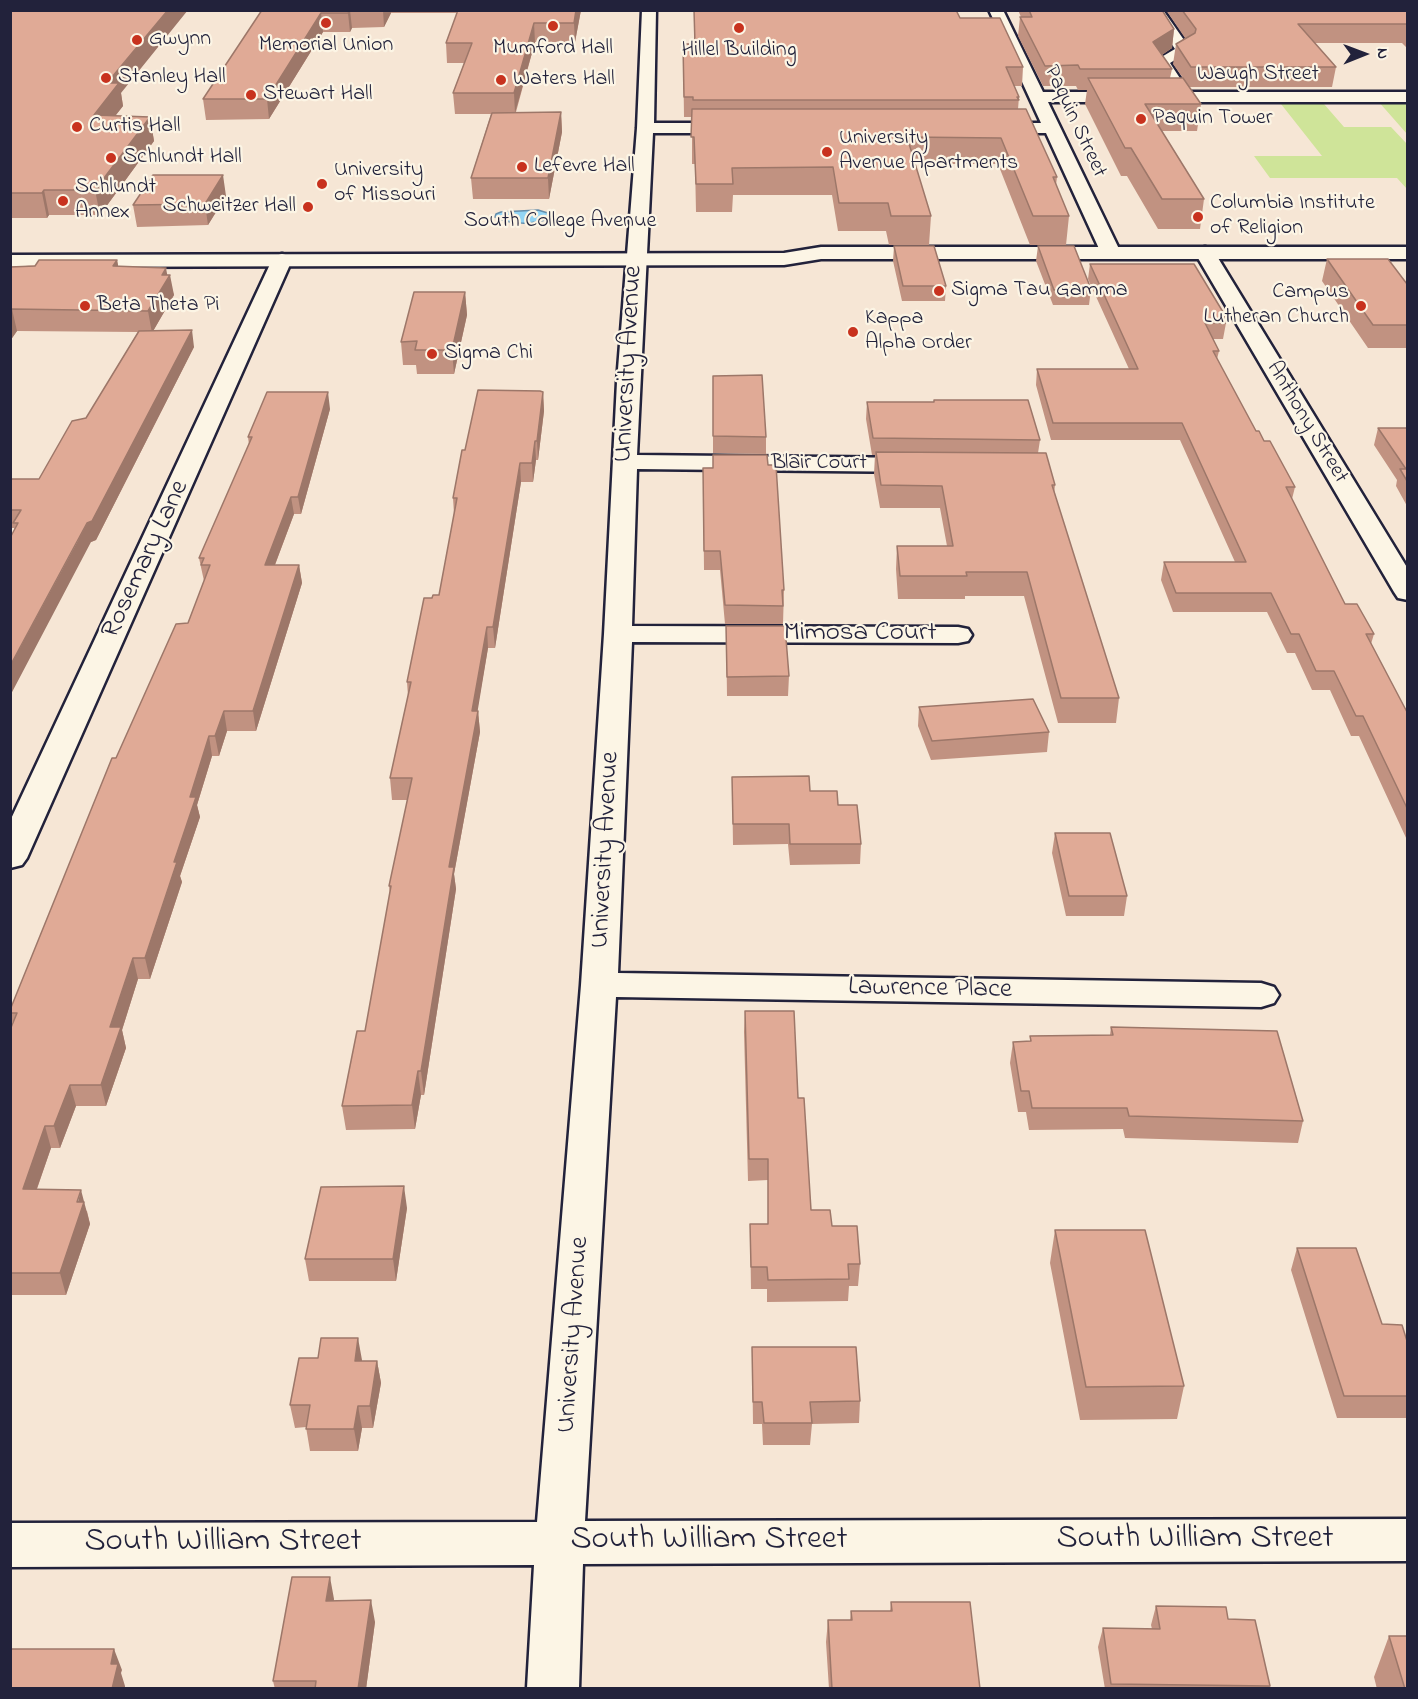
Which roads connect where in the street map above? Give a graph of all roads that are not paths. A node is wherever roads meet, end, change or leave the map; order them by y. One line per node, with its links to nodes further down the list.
1 (650, 10): 10 (street, University Avenue)
2 (996, 10): 4 (street, Paquin Street)
3 (1156, 10): 5 (street)
4 (1037, 97): 5 (street, Waugh Street); 9 (street, Paquin Street)
5 (1184, 97): 6 (street, Waugh Street)
6 (1407, 97)
7 (748, 128): 10 (street)
8 (968, 128): 9 (street)
9 (1053, 128): 13 (street, Paquin Street)
10 (645, 129): 12 (street, University Avenue)
11 (10, 248): 12 (street, South College Avenue)
12 (636, 253): 13 (street, South College Avenue); 16 (street, South College Avenue); 18 (street, University Avenue)
13 (1111, 253): 14 (street, South College Avenue)
14 (1205, 253): 15 (street, South College Avenue); 20 (street, Anthony Street)
15 (1407, 253)
16 (282, 260): 17 (street, South College Avenue); 24 (street, Rosemary Lane)
17 (10, 261)
18 (624, 462): 19 (street, Blair Court); 22 (street, University Avenue)
19 (944, 465)
20 (1398, 560): 21 (street, Anthony Street)
21 (1407, 592)
22 (618, 634): 23 (street, Mimosa Court); 25 (street, University Avenue)
23 (958, 635)
24 (10, 858)
25 (599, 985): 26 (street, Lawrence Place); 28 (street, University Avenue)
26 (1261, 995)
27 (1407, 1540): 28 (street, South William Street)
28 (560, 1542): 29 (street, South William Street); 30 (street, University Avenue)
29 (10, 1545)
30 (553, 1689)

